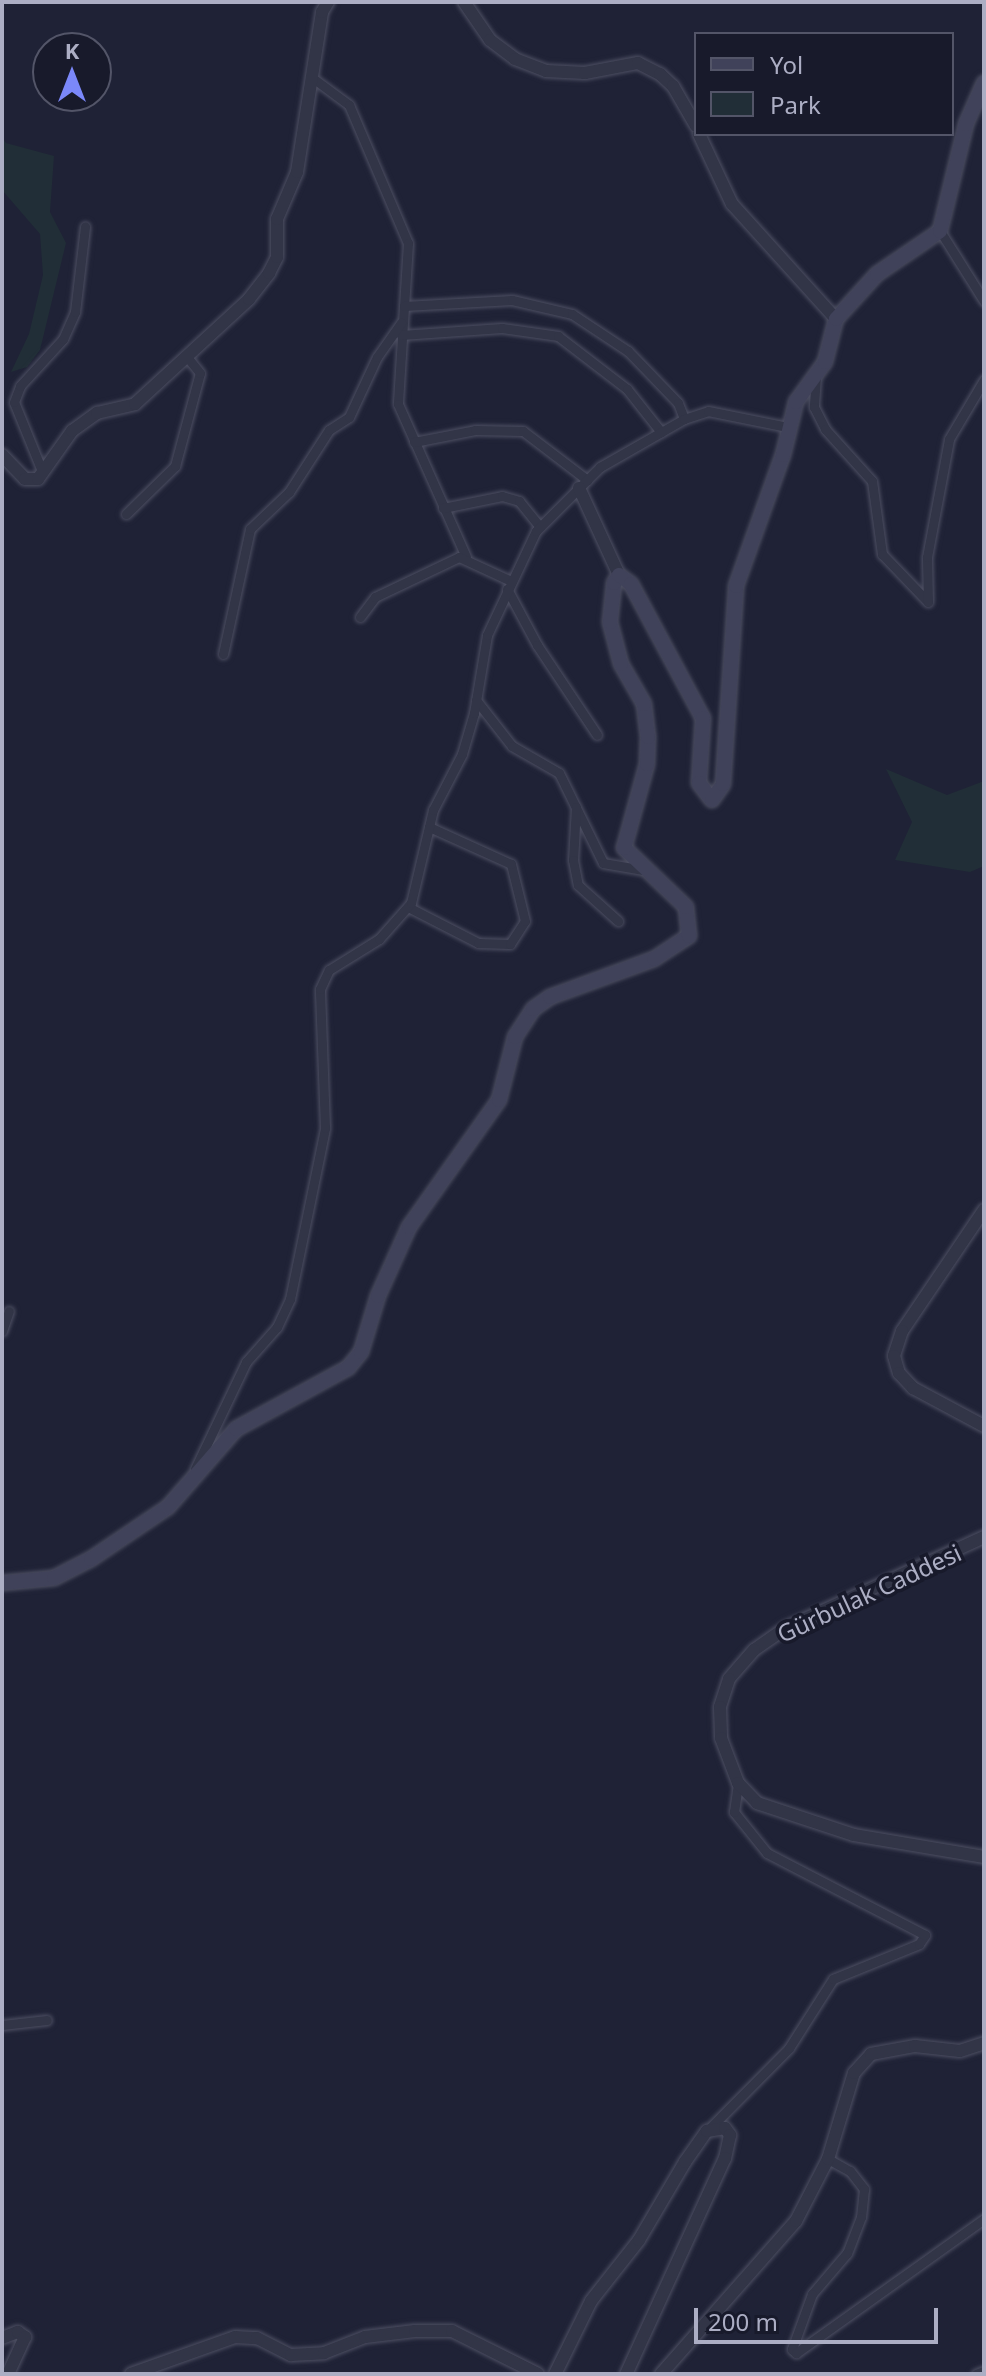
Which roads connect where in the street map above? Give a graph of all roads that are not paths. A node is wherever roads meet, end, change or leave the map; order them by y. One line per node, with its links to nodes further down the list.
1 (328, 2): 3 (street)
2 (464, 2): 5 (street)
3 (314, 79): 10 (street); 14 (street)
4 (984, 83): 8 (main road)
5 (694, 123)
6 (700, 136): 11 (street)
7 (85, 227): 22 (street)
8 (940, 231): 9 (street); 11 (main road)
9 (984, 301)
10 (404, 306): 12 (street); 17 (street)
11 (836, 319): 15 (main road)
12 (401, 323): 13 (street); 31 (street)
13 (401, 335): 19 (street); 20 (street)
14 (186, 356): 22 (street); 25 (street)
15 (817, 373): 16 (street); 18 (main road)
16 (984, 380)
17 (684, 419): 18 (street); 19 (street)
18 (787, 427): 28 (main road)
19 (661, 432): 23 (street)
20 (414, 442): 23 (street); 24 (street)
21 (2, 455): 22 (street)
22 (42, 471)
23 (583, 484): 26 (street); 28 (street)
24 (443, 508): 26 (street); 27 (street)
25 (126, 514)
26 (540, 527): 29 (street)
27 (466, 557): 29 (street); 30 (street)
28 (619, 575): 36 (main road)
29 (509, 585): 32 (street); 33 (street)
30 (360, 617)
31 (223, 654)
32 (476, 700): 34 (street); 35 (street)
33 (597, 735)
34 (576, 803): 36 (street); 38 (street)
35 (429, 827): 37 (street); 37 (street)
36 (643, 870): 43 (main road)
37 (408, 907): 43 (street)
38 (618, 921)
39 (984, 1210): 42 (street)
40 (9, 1311): 41 (street)
41 (2, 1331)
42 (984, 1426)
43 (183, 1493): 45 (main road)
44 (984, 1537): 46 (street, Gürbulak Caddesi)
45 (2, 1583)
46 (738, 1783): 47 (street); 51 (street)
47 (984, 1857)
48 (47, 2020): 49 (street)
49 (2, 2025)
50 (984, 2043): 52 (street)
51 (707, 2131): 59 (street); 60 (street)
52 (828, 2159): 53 (street); 61 (street)
53 (984, 2219)
54 (2, 2338): 56 (street)
55 (984, 2371): 62 (street)
56 (8, 2374)
57 (131, 2374): 58 (street)
58 (538, 2374)
59 (555, 2374)
60 (626, 2374)
61 (661, 2374)
62 (976, 2374)

